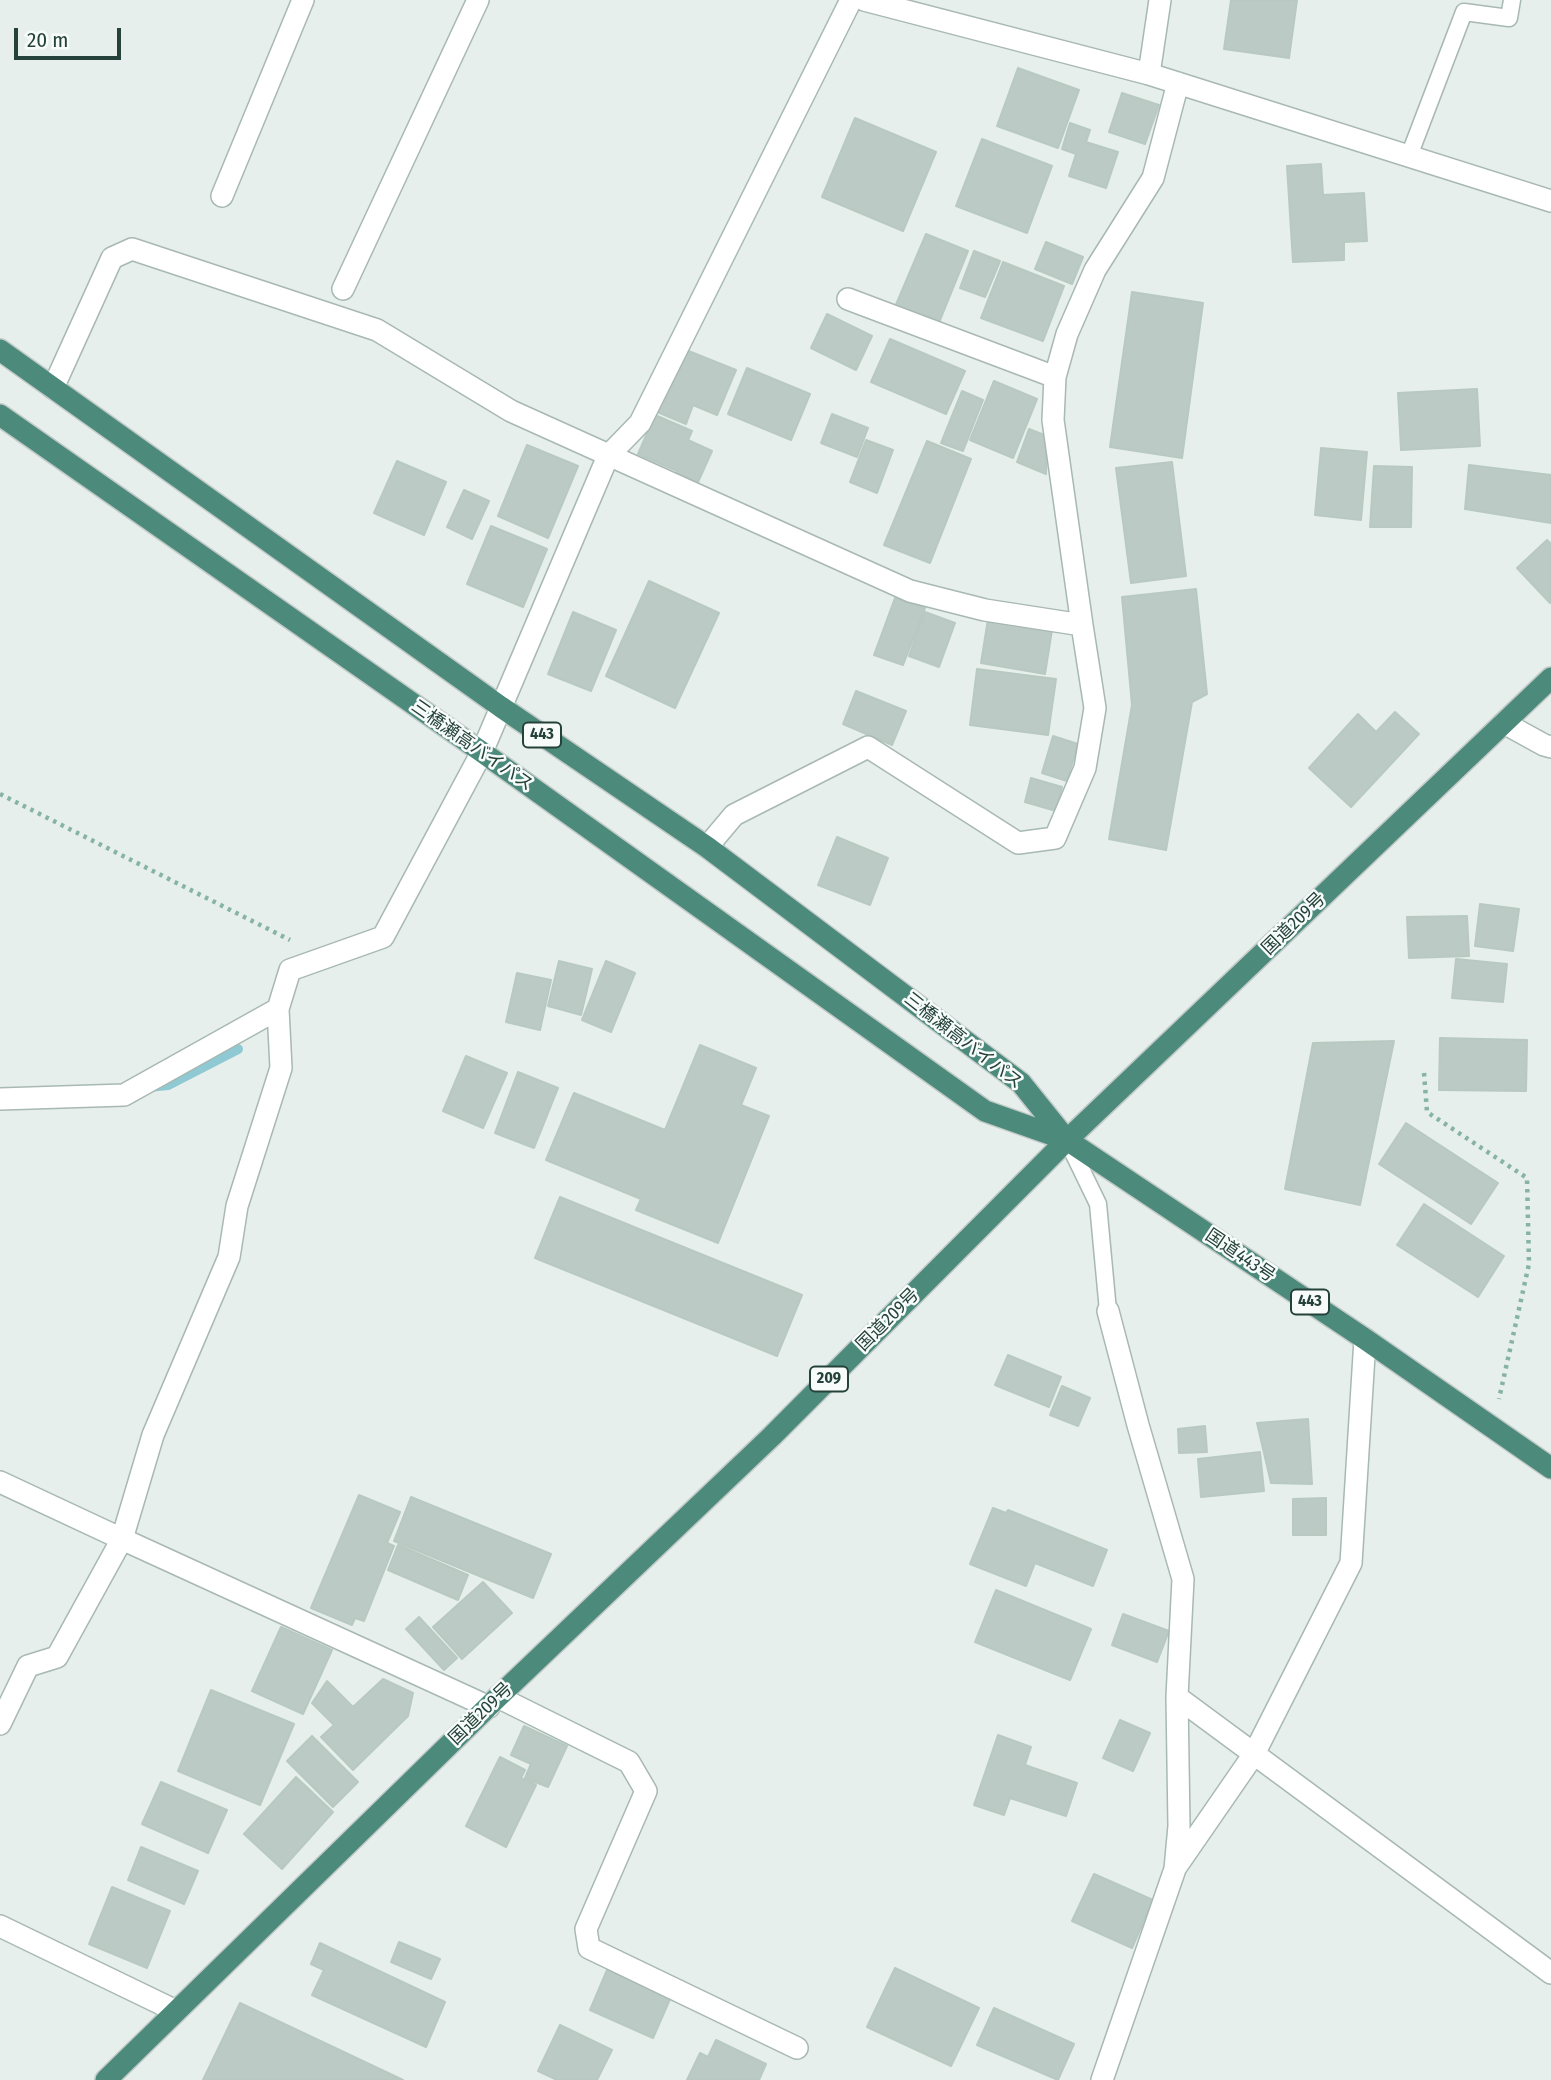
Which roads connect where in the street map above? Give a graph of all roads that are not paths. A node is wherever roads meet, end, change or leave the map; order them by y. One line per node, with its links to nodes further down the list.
1 (303, 0): 10 (street)
2 (478, 0): 12 (street)
3 (851, 0): 18 (street)
4 (864, 0): 7 (street)
5 (1160, 0): 7 (street)
6 (1512, 0): 9 (lane)
7 (1149, 74): 8 (street)
8 (1178, 83): 9 (street); 15 (street)
9 (1409, 156): 11 (street)
10 (222, 196)
11 (1551, 201)
12 (344, 289)
13 (848, 299): 15 (street)
14 (0, 350): 16 (highway, 三橋瀬高バイパス / 443)
15 (1055, 377): 19 (street)
16 (53, 388): 18 (street); 21 (highway, 三橋瀬高バイパス / 443)
17 (0, 415): 24 (highway, 三橋瀬高バイパス / 443)
18 (608, 456): 19 (street); 21 (street)
19 (1082, 625): 25 (street)
20 (1551, 678): 22 (highway, 国道209号 / 209)
21 (501, 707): 24 (street); 25 (highway, 三橋瀬高バイパス / 443)
22 (1504, 723): 23 (street); 28 (highway, 国道209号 / 209)
23 (1551, 747)
24 (482, 752): 26 (street); 28 (highway, 三橋瀬高バイパス / 443)
25 (708, 847): 28 (highway, 三橋瀬高バイパス / 443)
26 (278, 1009): 27 (street); 33 (street)
27 (0, 1099)
28 (1067, 1140): 29 (lane); 30 (highway, 国道443号 / 443); 35 (highway, 国道209号 / 209)
29 (1108, 1311): 34 (street)
30 (1365, 1339): 31 (highway, 国道443号 / 443); 37 (street)
31 (1551, 1468)
32 (0, 1482): 33 (street)
33 (122, 1539): 35 (street); 36 (street)
34 (1177, 1697): 37 (street); 38 (street)
35 (494, 1702): 41 (highway, 国道209号 / 209); 42 (street)
36 (0, 1724)
37 (1254, 1754): 38 (street); 40 (street)
38 (1175, 1869): 44 (street)
39 (0, 1926): 41 (street)
40 (1551, 1973)
41 (176, 2011): 43 (highway, 国道209号 / 209)
42 (797, 2048)
43 (106, 2080)
44 (1102, 2080)

